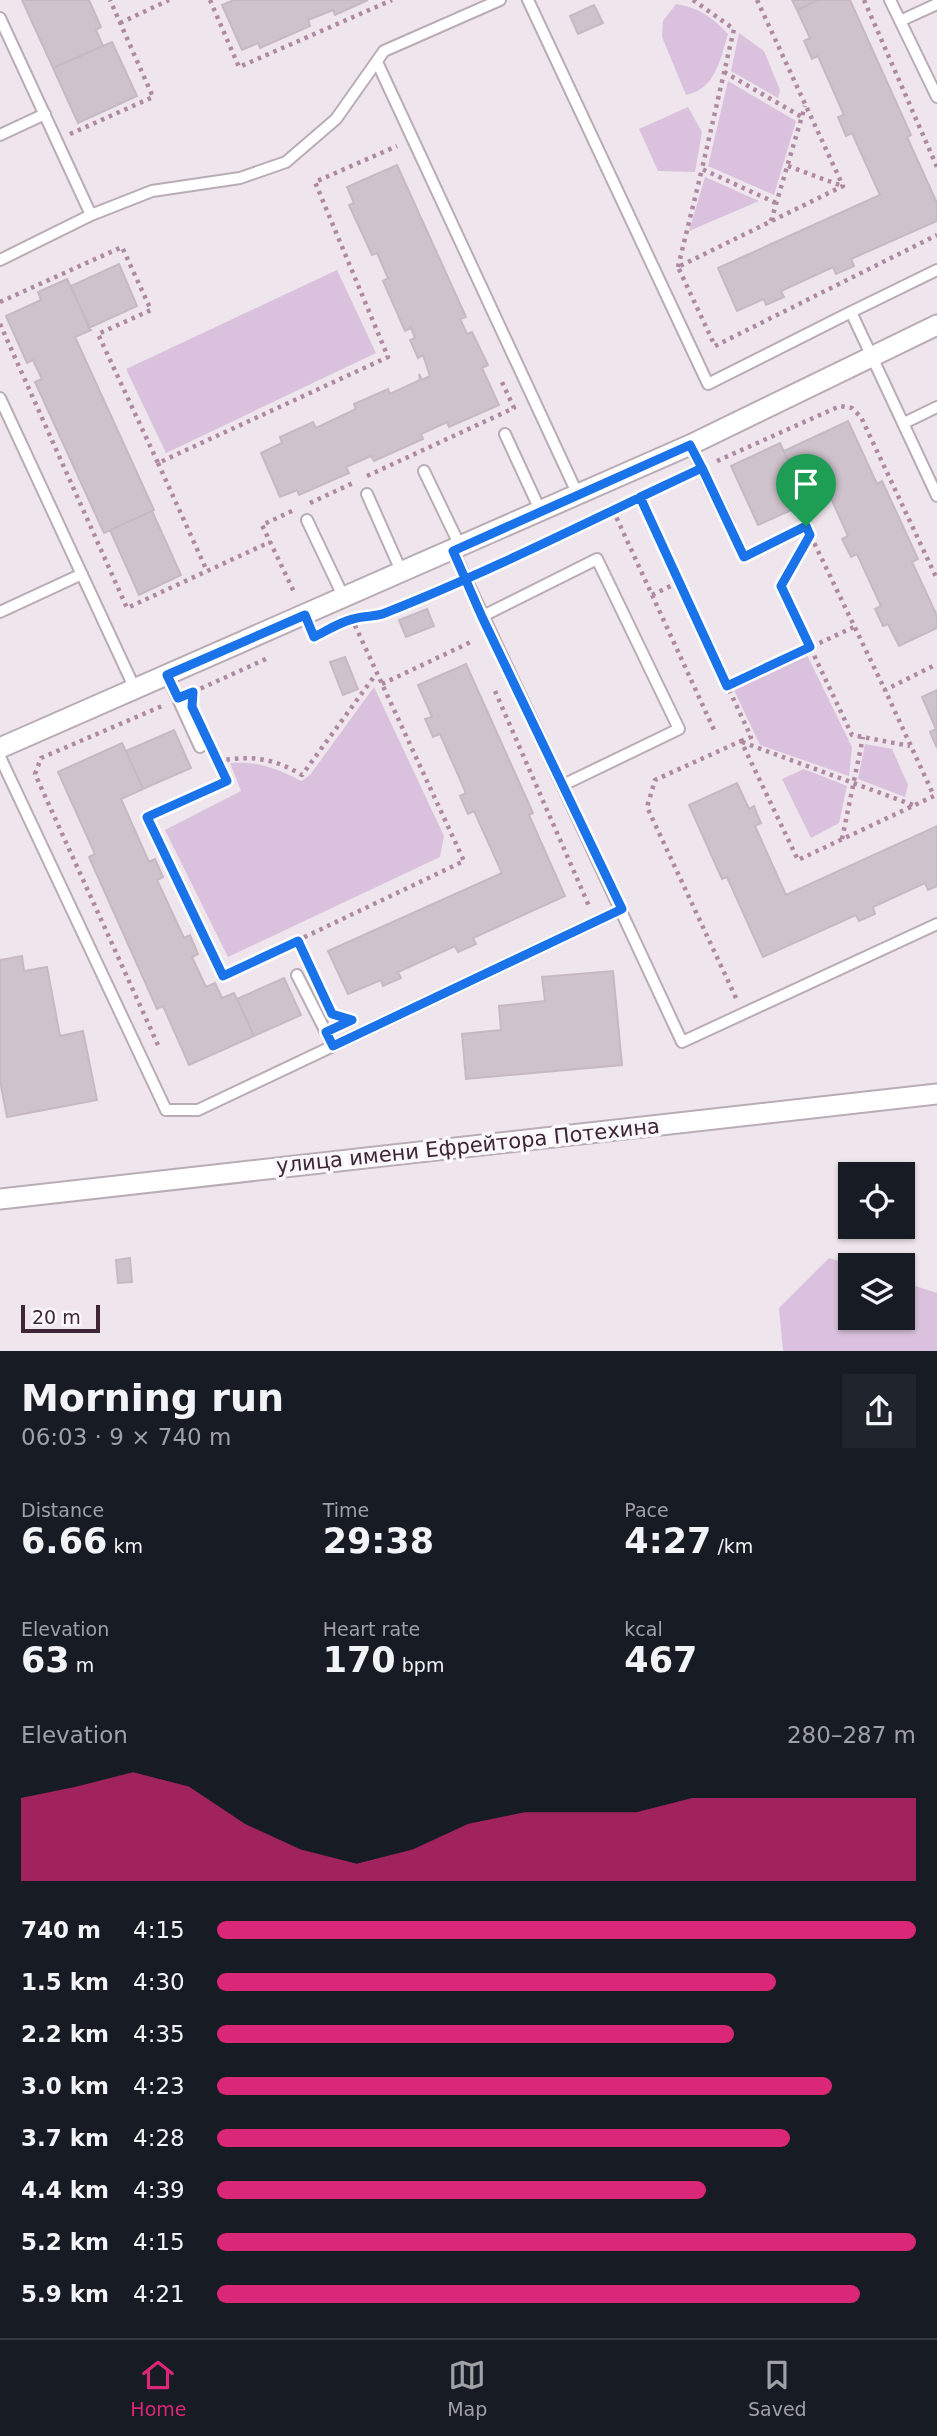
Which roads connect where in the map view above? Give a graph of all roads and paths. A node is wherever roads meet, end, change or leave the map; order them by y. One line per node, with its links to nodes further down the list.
1 (110, 0): 14 (path)
2 (169, 0): 14 (path)
3 (210, 0): 4 (path)
4 (392, 0)
5 (500, 0): 15 (lane)
6 (528, 0): 37 (lane)
7 (693, 0): 16 (path)
8 (757, 0): 19 (path)
9 (864, 0): 26 (path)
10 (890, 0): 13 (lane)
11 (937, 4): 13 (lane)
12 (0, 18): 20 (lane)
13 (900, 22): 17 (lane)
14 (120, 23): 22 (path)
15 (377, 62): 30 (lane); 52 (lane)
16 (724, 72): 21 (path); 27 (path)
17 (934, 81): 18 (lane)
18 (937, 97)
19 (805, 105): 21 (path); 28 (path)
20 (45, 114): 23 (lane); 30 (lane)
21 (802, 117): 25 (path)
22 (72, 133)
23 (0, 135)
24 (405, 158): 47 (path)
25 (787, 166): 28 (path); 29 (path)
26 (937, 167)
27 (702, 169): 29 (path); 34 (path)
28 (843, 186): 31 (path)
29 (776, 203): 31 (path)
30 (91, 215): 33 (lane)
31 (771, 221): 34 (path)
32 (937, 235): 34 (path)
33 (0, 260)
34 (678, 267)
35 (937, 270): 37 (lane)
36 (0, 302): 47 (path)
37 (851, 312): 40 (lane)
38 (0, 324): 61 (path)
39 (937, 325): 40 (street)
40 (873, 356): 44 (lane); 46 (street)
41 (498, 370): 59 (path)
42 (0, 398): 63 (lane)
43 (937, 407): 44 (lane)
44 (904, 423): 50 (lane)
45 (505, 433): 55 (lane)
46 (690, 445): 48 (lane); 52 (street)
47 (158, 463): 61 (path)
48 (702, 468): 53 (path); 57 (lane); 65 (path)
49 (424, 471): 60 (lane)
50 (935, 488)
51 (367, 494): 62 (lane)
52 (578, 495): 55 (street)
53 (640, 497): 54 (path); 66 (path)
54 (613, 510): 64 (path); 68 (path)
55 (541, 512): 60 (street)
56 (307, 520): 70 (lane)
57 (729, 524): 58 (path)
58 (810, 535): 76 (path); 79 (path)
59 (270, 542): 61 (path); 72 (path)
60 (457, 549): 62 (street); 64 (lane)
61 (207, 571)
62 (402, 573): 70 (street)
63 (82, 574): 71 (lane); 88 (lane)
64 (465, 577): 67 (path); 73 (lane)
65 (937, 579)
66 (679, 582): 68 (path); 87 (path)
67 (448, 585): 69 (path); 74 (path)
68 (652, 595): 93 (path)
69 (453, 596)
70 (344, 598): 72 (street)
71 (0, 612)
72 (305, 615): 84 (street)
73 (482, 617): 103 (lane); 103 (lane)
74 (352, 619): 75 (path); 83 (path)
75 (339, 625)
76 (855, 627): 79 (path); 89 (path)
77 (468, 630): 78 (path)
78 (473, 641): 81 (path); 86 (path)
79 (810, 647): 87 (path); 94 (path)
80 (278, 653): 90 (path)
81 (479, 654)
82 (937, 664): 89 (path)
83 (377, 673): 86 (path); 101 (path)
84 (167, 675): 88 (street); 91 (lane)
85 (490, 679): 107 (path)
86 (382, 684): 109 (path)
87 (727, 686): 95 (path)
88 (135, 689): 98 (street)
89 (885, 690): 97 (path)
90 (193, 692): 91 (path); 92 (path)
91 (178, 698): 96 (lane); 113 (path)
92 (193, 700)
93 (715, 733)
94 (863, 737): 97 (path); 102 (path)
95 (741, 741): 102 (path); 105 (path); 112 (path)
96 (200, 747)
97 (911, 747): 104 (path)
98 (0, 748)
99 (213, 750): 101 (path)
100 (0, 757): 114 (lane)
101 (218, 761): 109 (path)
102 (853, 783): 104 (path); 105 (path)
103 (563, 785): 106 (lane)
104 (914, 805): 105 (path)
105 (842, 839)
106 (622, 909): 108 (lane); 114 (lane)
107 (578, 911)
108 (937, 924)
109 (298, 941): 110 (path)
110 (309, 965)
111 (297, 975): 114 (lane)
112 (748, 993)
113 (159, 1046)
114 (333, 1046)
115 (937, 1094): 116 (street, улица имени Ефрейтора Потехина)
116 (0, 1199)

